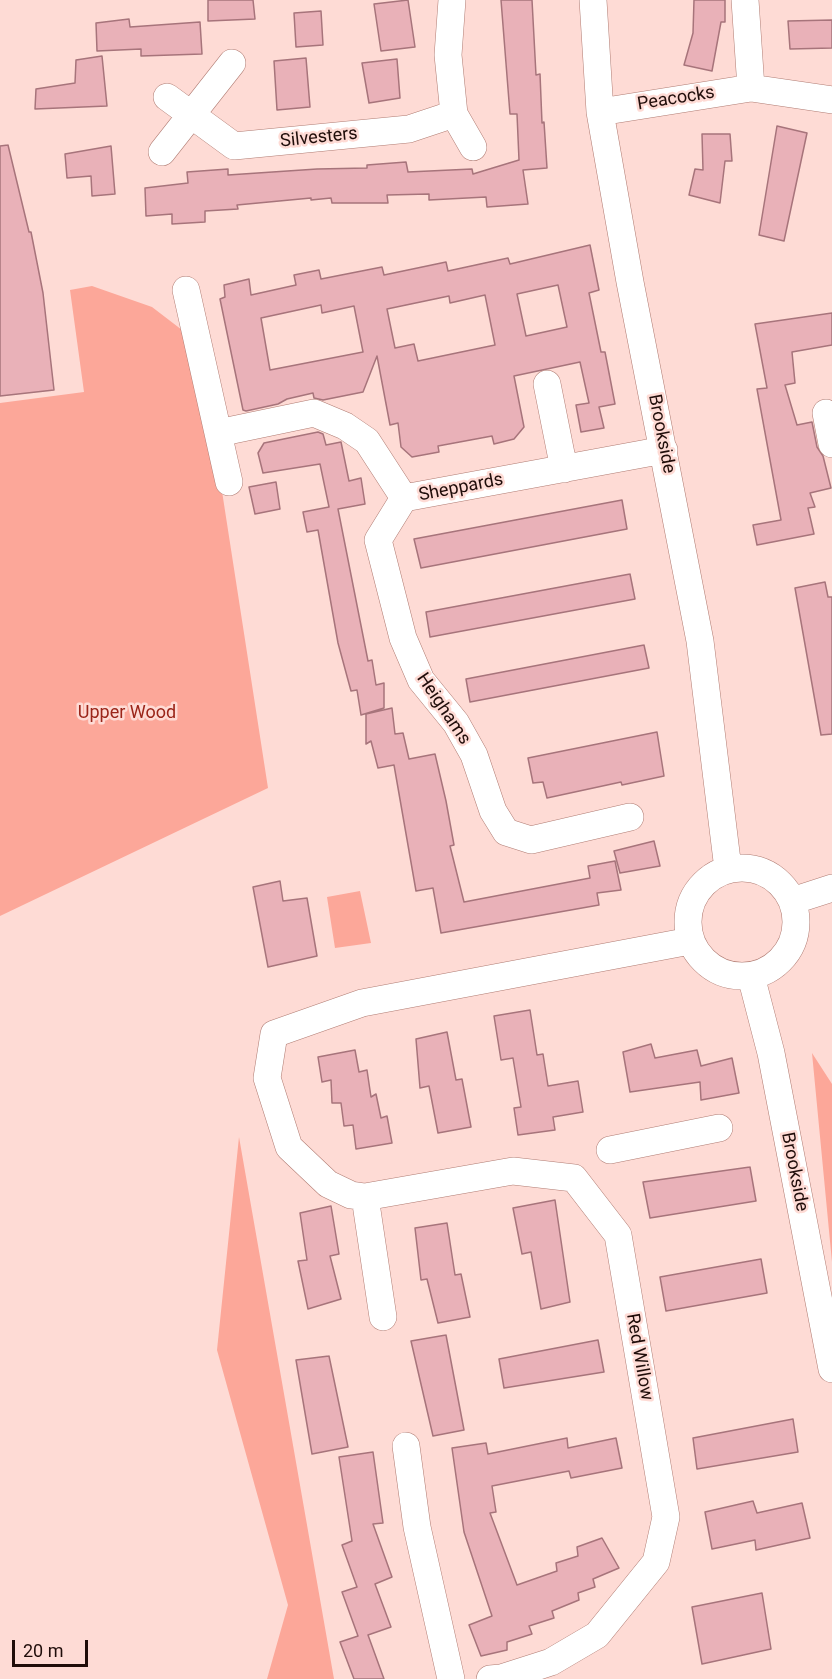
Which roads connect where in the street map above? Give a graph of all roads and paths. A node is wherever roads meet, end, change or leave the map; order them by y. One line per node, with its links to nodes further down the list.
1 (452, 0): 9 (street)
2 (593, 0): 8 (street, Brookside)
3 (746, 0): 5 (street)
4 (232, 63): 10 (street)
5 (751, 88): 7 (street, Peacocks); 8 (street, Peacocks)
6 (167, 97): 10 (street, Silvesters)
7 (832, 100)
8 (600, 112): 18 (street, Brookside)
9 (454, 114): 10 (street, Silvesters); 11 (street)
10 (191, 115): 12 (street)
11 (473, 147)
12 (162, 152)
13 (186, 290): 16 (street)
14 (547, 384): 19 (street)
15 (826, 413): 17 (street)
16 (218, 433): 20 (street); 21 (street, Sheppards)
17 (832, 444)
18 (664, 450): 19 (street, Sheppards); 23 (street, Brookside)
19 (564, 469): 21 (street, Sheppards)
20 (229, 482)
21 (404, 498): 22 (street, Heighams)
22 (630, 818)
23 (728, 869): 25 (street); 26 (street)
24 (832, 888): 25 (street)
25 (792, 901): 27 (street)
26 (690, 941): 27 (street); 30 (street, Red Willow)
27 (751, 976): 32 (street, Brookside)
28 (719, 1128): 29 (street)
29 (610, 1150)
30 (365, 1197): 31 (street); 35 (street, Red Willow)
31 (383, 1317)
32 (832, 1369)
33 (406, 1446): 34 (street)
34 (451, 1679)
35 (497, 1679)

